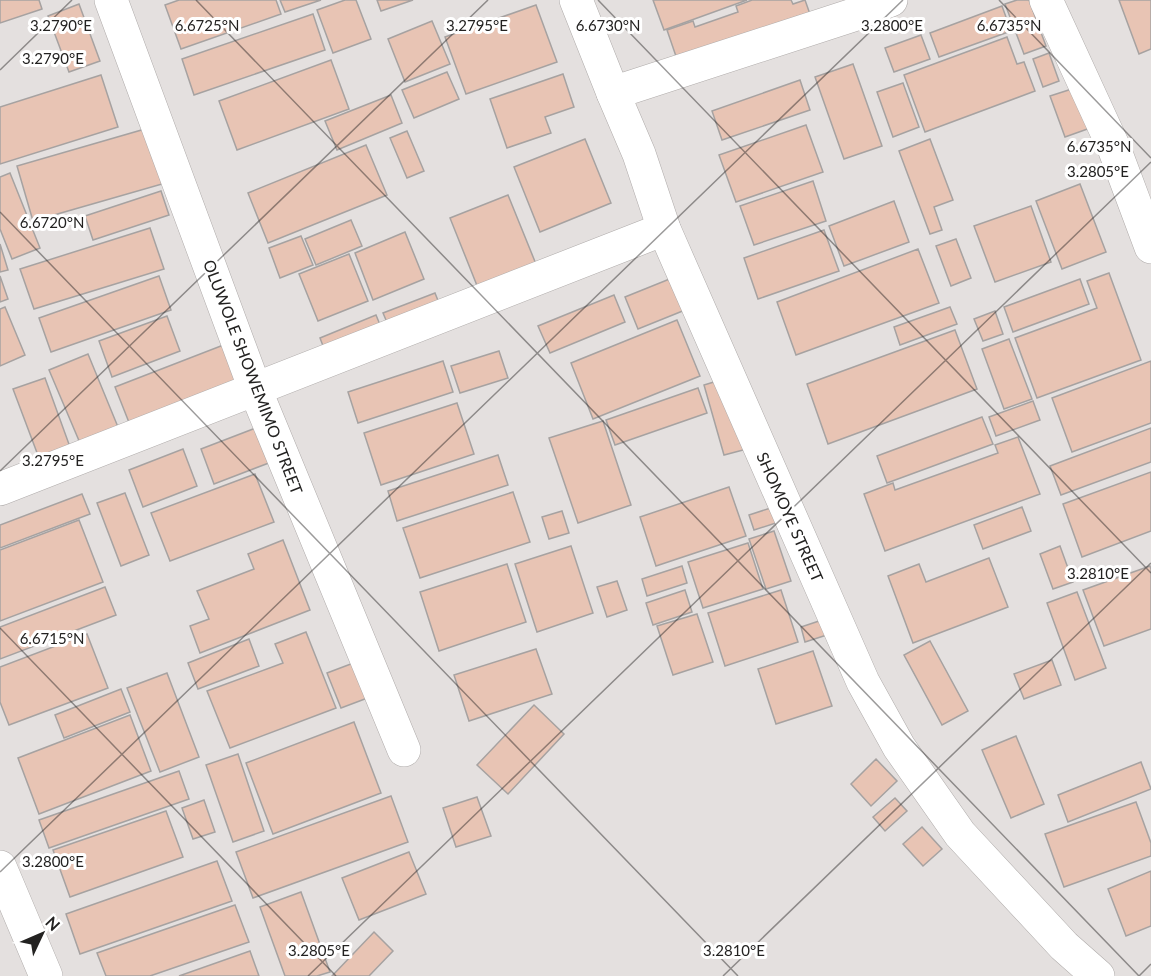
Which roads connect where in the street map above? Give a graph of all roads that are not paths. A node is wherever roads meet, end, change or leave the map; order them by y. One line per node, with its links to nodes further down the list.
1 (111, 0): 8 (street, OLUWOLE SHOWEMIMO STREET)
2 (576, 0): 5 (street, SHOMOYE STREET)
3 (891, 0): 5 (street)
4 (1046, 0): 7 (street)
5 (613, 93): 6 (street, SHOMOYE STREET)
6 (664, 229): 8 (street); 13 (street, SHOMOYE STREET)
7 (1151, 247)
8 (255, 389): 9 (street); 10 (street, OLUWOLE SHOWEMIMO STREET)
9 (0, 489)
10 (404, 750)
11 (0, 867): 12 (street)
12 (46, 976)
13 (1098, 976)

